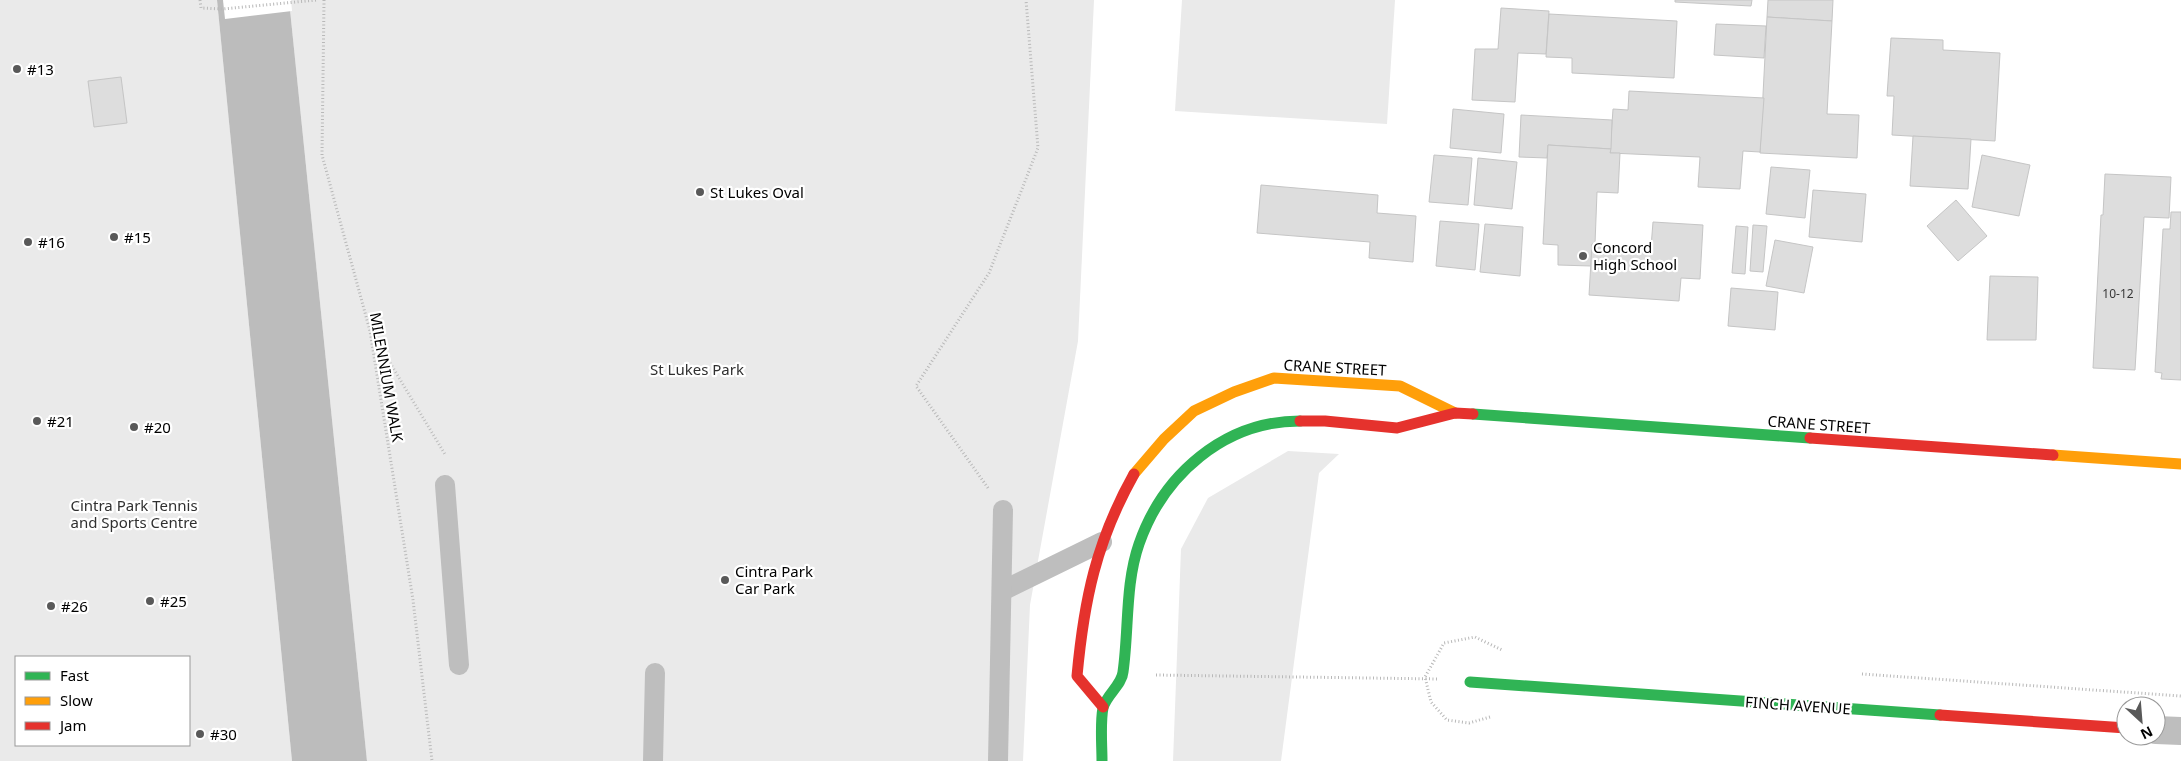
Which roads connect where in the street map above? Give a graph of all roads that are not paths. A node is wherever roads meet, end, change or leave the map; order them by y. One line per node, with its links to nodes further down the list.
1 (1455, 413): 2 (main road, CRANE STREET); 5 (main road, CRANE STREET); 10 (main road, CRANE STREET)
2 (2181, 464)
3 (445, 485): 7 (lane)
4 (1003, 510): 6 (lane)
5 (1102, 542): 6 (lane); 10 (main road, CRANE STREET)
6 (1002, 591): 15 (lane)
7 (459, 665)
8 (655, 673): 14 (lane)
9 (1470, 682): 11 (main road, FINCH AVENUE)
10 (1104, 707): 16 (main road, CRANE STREET)
11 (2116, 727)
12 (2166, 730): 13 (street)
13 (2181, 731)
14 (652, 761)
15 (998, 761)
16 (1102, 761)

